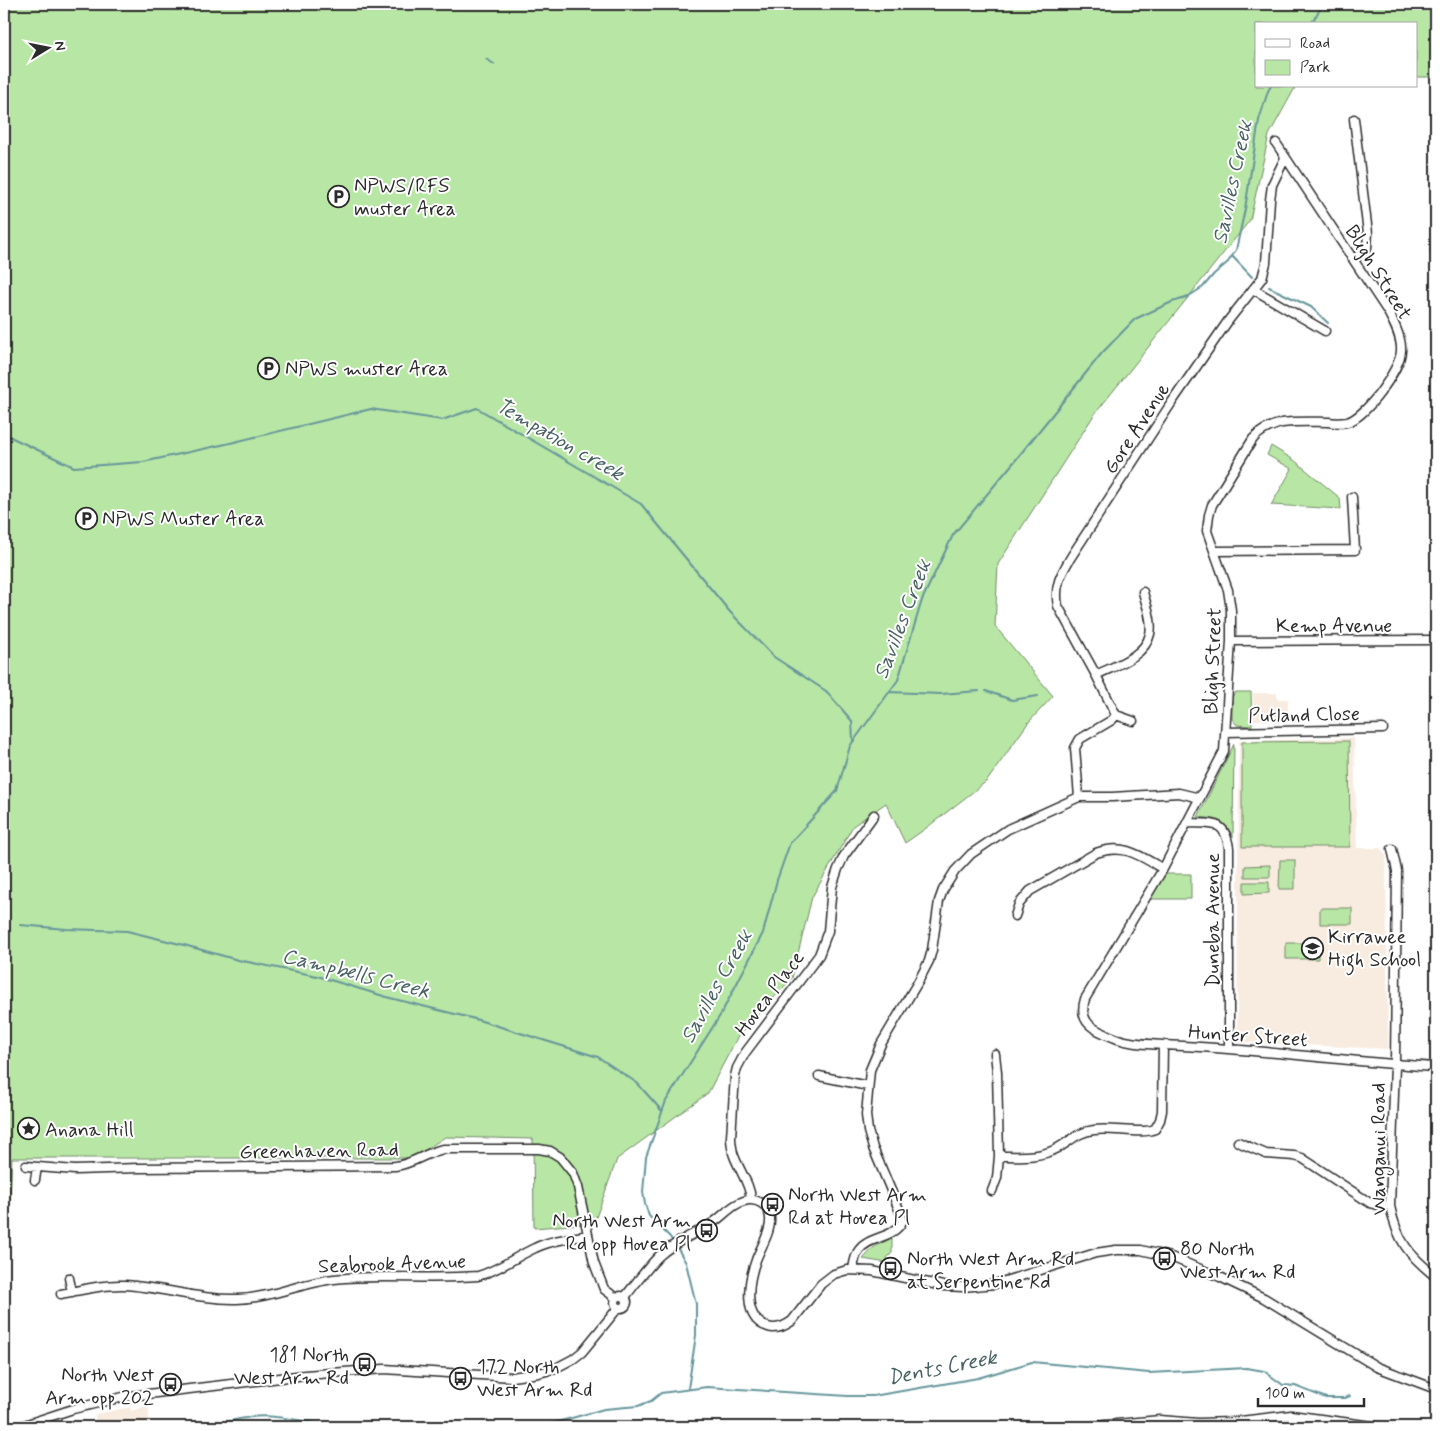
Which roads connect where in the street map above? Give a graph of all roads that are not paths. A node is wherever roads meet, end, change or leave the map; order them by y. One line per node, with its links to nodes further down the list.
1 (1354, 119): 4 (street)
2 (1276, 143): 3 (street, Bligh Street)
3 (1285, 158): 4 (street, Bligh Street); 5 (street, Gore Avenue)
4 (1354, 259): 8 (street, Bligh Street)
5 (1253, 289): 6 (street); 12 (street, Gore Avenue)
6 (1325, 331)
7 (1352, 497): 8 (street)
8 (1214, 551): 11 (street, Bligh Street)
9 (1142, 592): 12 (street)
10 (1436, 640): 11 (street, Kemp Avenue)
11 (1232, 642): 16 (street, Bligh Street)
12 (1096, 675): 13 (street, Gore Avenue)
13 (1116, 715): 14 (street); 17 (street)
14 (1133, 721)
15 (1383, 729): 16 (street, Putland Close)
16 (1226, 732): 18 (street, Bligh Street)
17 (1078, 797): 18 (street); 31 (street)
18 (1200, 798): 20 (street, Bligh Street)
19 (874, 815): 38 (street, Hovea Place)
20 (1187, 823): 22 (street, Bligh Street); 26 (street, Duneba Avenue)
21 (1392, 849): 28 (street, Wanganui Road)
22 (1163, 869): 23 (street); 24 (street, Bligh Street)
23 (1015, 916)
24 (1085, 999): 25 (street, Hunter Street)
25 (1163, 1045): 26 (street, Hunter Street); 33 (street)
26 (1229, 1049): 28 (street, Hunter Street)
27 (994, 1054): 33 (street)
28 (1395, 1065): 29 (street, Hunter Street); 39 (street, Wanganui Road)
29 (1436, 1067)
30 (819, 1076): 31 (street)
31 (868, 1086): 41 (street)
32 (1238, 1142): 39 (street)
33 (999, 1156): 37 (street)
34 (26, 1166): 35 (street, Greenhaven Road)
35 (37, 1168): 36 (street); 40 (street, Greenhaven Road)
36 (35, 1180)
37 (992, 1191)
38 (751, 1199): 41 (street); 46 (street)
39 (1390, 1206): 42 (street, Wanganui Road)
40 (588, 1235): 44 (street, Seabrook Avenue); 47 (street, Greenhaven Road)
41 (853, 1269): 49 (street)
42 (1436, 1277)
43 (69, 1278): 44 (street)
44 (72, 1292): 45 (street, Seabrook Avenue)
45 (61, 1294)
46 (625, 1297): 47 (street); 48 (street)
47 (616, 1298): 48 (street)
48 (618, 1308): 50 (street)
49 (1436, 1390)
50 (18, 1427)
51 (1084, 1427): 52 (street)
52 (1380, 1427)

